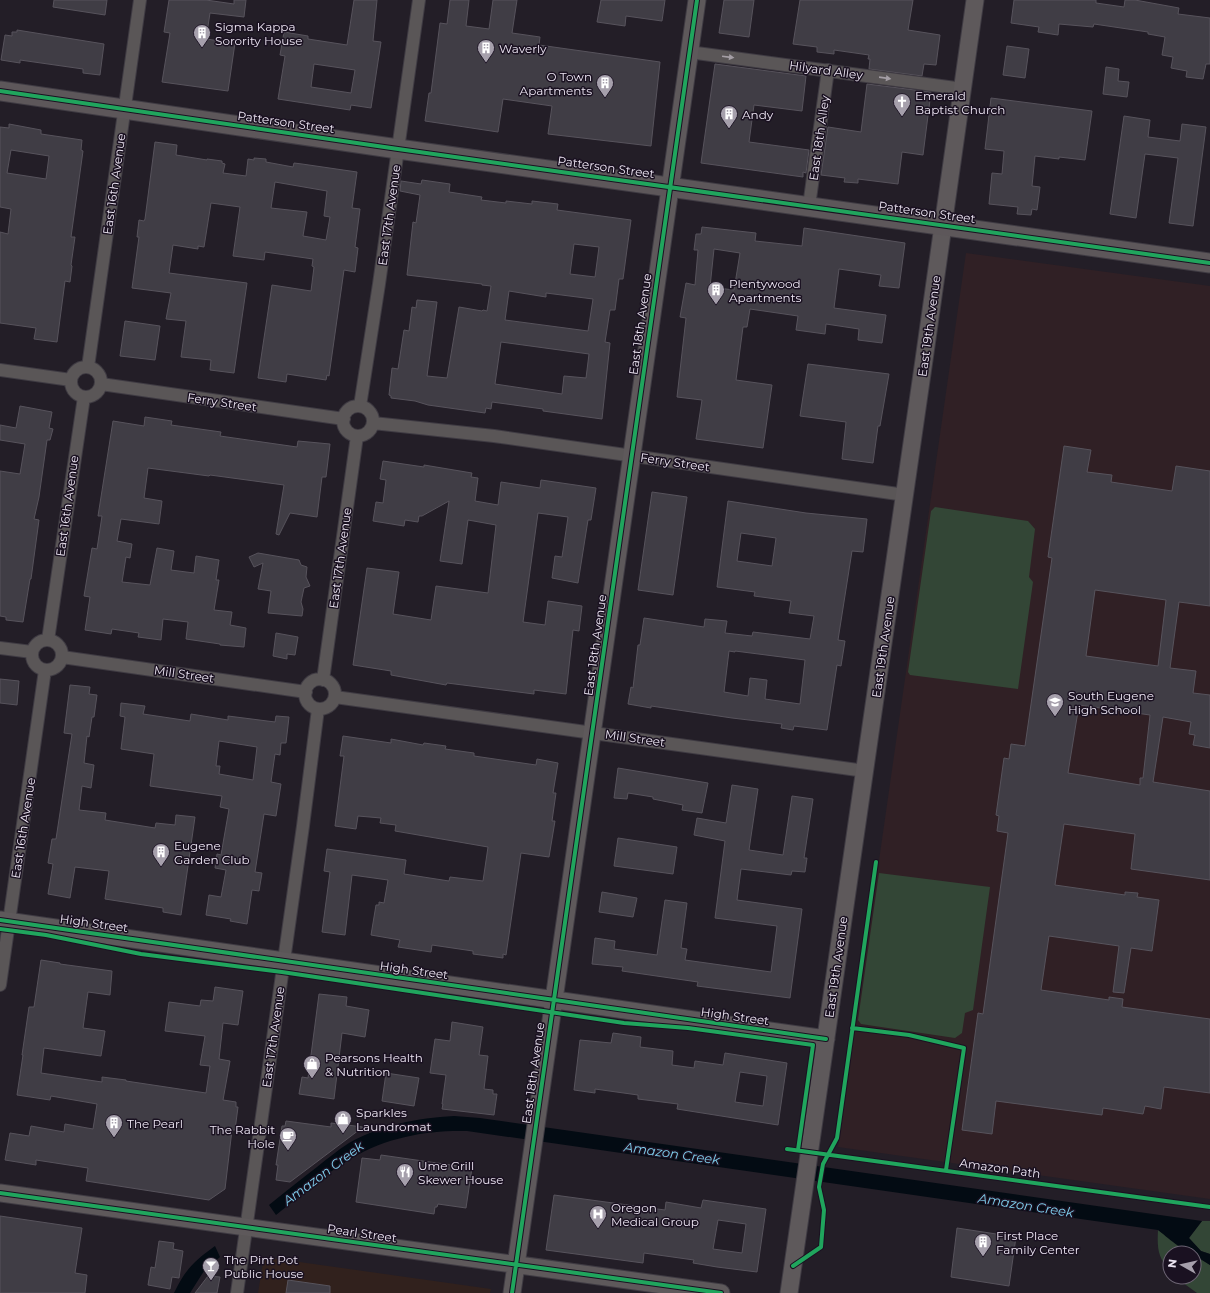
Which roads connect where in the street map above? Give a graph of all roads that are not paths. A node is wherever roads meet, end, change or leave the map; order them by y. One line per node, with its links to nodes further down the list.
1 (140, 0): 9 (street, East 16th Avenue)
2 (419, 0): 10 (street, East 17th Avenue)
3 (697, 0): 5 (street, East 18th Avenue)
4 (975, 0): 7 (street, East 19th Avenue)
5 (689, 52): 6 (street, Hilyard Alley, one-way to 6); 11 (street, East 18th Avenue)
6 (828, 70): 7 (street, Hilyard Alley, one-way to 7); 12 (street, East 18th Alley)
7 (963, 89): 13 (street, East 19th Avenue)
8 (0, 91): 9 (main road, Patterson Street)
9 (124, 109): 10 (main road, Patterson Street); 15 (street, East 16th Avenue)
10 (398, 149): 11 (main road, Patterson Street); 20 (street, East 17th Avenue)
11 (671, 187): 12 (main road, Patterson Street); 24 (street, East 18th Avenue)
12 (809, 206): 13 (main road, Patterson Street)
13 (944, 224): 14 (main road, Patterson Street); 25 (street, East 19th Avenue)
14 (1210, 263)
15 (88, 367): 17 (street); 18 (street)
16 (0, 370): 17 (street)
17 (71, 380): 19 (street)
18 (101, 384): 19 (street); 21 (street, Ferry Street)
19 (84, 397): 26 (street, East 16th Avenue)
20 (360, 406): 21 (street); 22 (street)
21 (344, 420): 23 (street)
22 (373, 423): 23 (street); 24 (street, Ferry Street)
23 (357, 436): 31 (street, East 17th Avenue)
24 (631, 456): 25 (street, Ferry Street); 35 (street, East 18th Avenue)
25 (905, 495): 36 (street, East 19th Avenue)
26 (48, 640): 28 (street); 29 (street)
27 (0, 648): 28 (street)
28 (32, 652): 30 (street)
29 (62, 657): 30 (street); 32 (street, Mill Street)
30 (45, 670): 37 (street, East 16th Avenue)
31 (323, 680): 32 (street); 33 (street)
32 (306, 692): 34 (street)
33 (335, 697): 34 (street); 35 (street, Mill Street)
34 (318, 709): 38 (street, East 17th Avenue)
35 (592, 732): 36 (street, Mill Street); 40 (street, East 18th Avenue)
36 (864, 770): 41 (street, East 19th Avenue)
37 (4, 920): 38 (street, High Street); 39 (street, East 16th Avenue)
38 (284, 961): 40 (street, High Street); 43 (street, East 17th Avenue)
39 (0, 985)
40 (554, 1000): 41 (street, High Street); 44 (street, East 18th Avenue)
41 (826, 1039): 48 (street, East 19th Avenue)
42 (0, 1193): 43 (street, Pearl Street)
43 (246, 1227): 44 (street, Pearl Street); 45 (street, East 17th Avenue)
44 (516, 1264): 46 (street, East 18th Avenue); 47 (street, Pearl Street)
45 (237, 1293)
46 (512, 1293)
47 (721, 1293)
48 (789, 1293)

